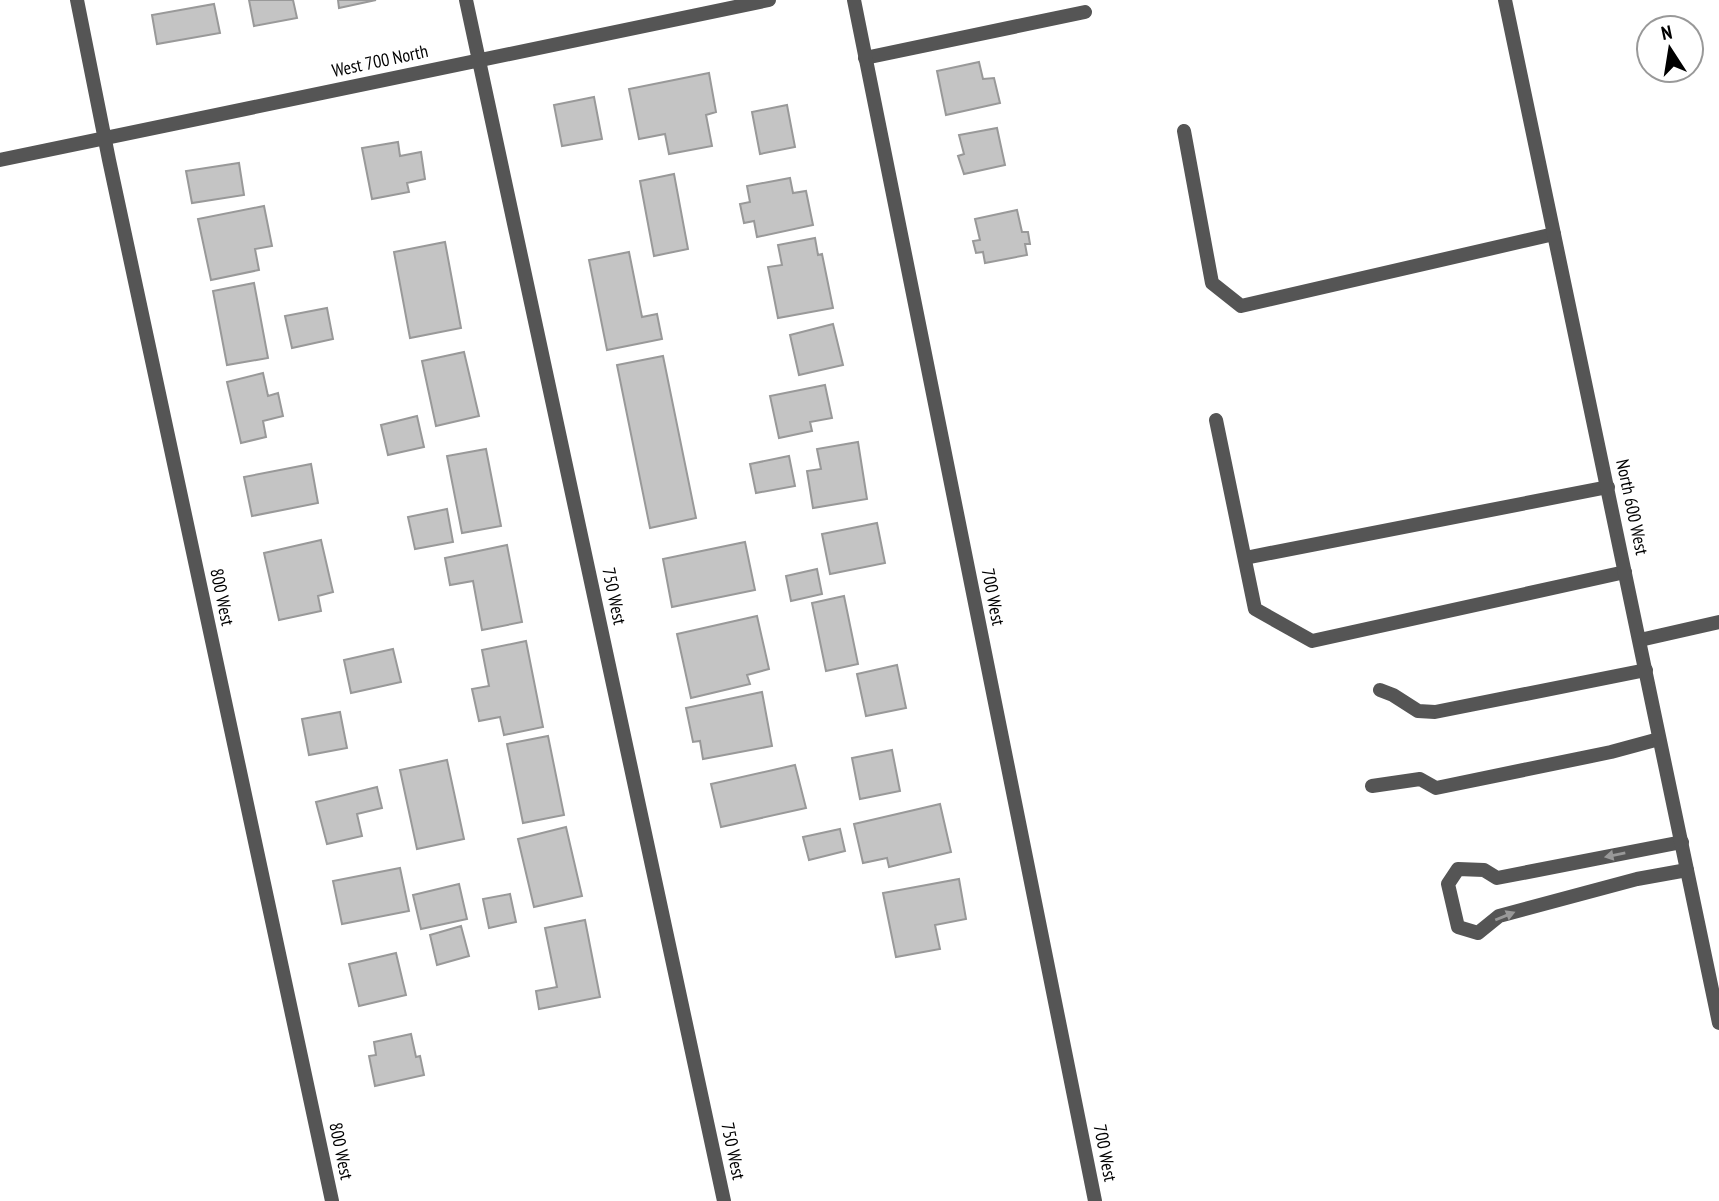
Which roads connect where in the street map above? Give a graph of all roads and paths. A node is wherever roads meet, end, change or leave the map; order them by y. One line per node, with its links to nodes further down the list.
1 (77, 0): 10 (street, 800 West)
2 (466, 0): 8 (street, 750 West)
3 (769, 0): 8 (street, West 700 North)
4 (854, 0): 7 (street, 700 West)
5 (1505, 0): 12 (street, North 600 West)
6 (1085, 12): 7 (street)
7 (865, 58): 28 (street, 700 West)
8 (479, 59): 10 (street, West 700 North); 27 (street, 750 West)
9 (1184, 131): 12 (street)
10 (105, 138): 11 (street, West 700 North); 26 (street, 800 West)
11 (0, 160)
12 (1554, 234): 14 (street, North 600 West)
13 (1216, 420): 15 (street)
14 (1608, 487): 15 (street); 16 (street, North 600 West)
15 (1245, 558): 16 (street)
16 (1625, 572): 18 (street, North 600 West)
17 (1719, 622): 18 (street)
18 (1640, 640): 19 (street, North 600 West)
19 (1646, 670): 20 (street); 21 (street, North 600 West)
20 (1380, 690)
21 (1660, 739): 22 (street); 23 (street, North 600 West)
22 (1372, 786)
23 (1682, 842): 24 (street, North 600 West); 24 (street, one-way to 24)
24 (1687, 870): 25 (street, North 600 West)
25 (1719, 1022)
26 (332, 1201)
27 (724, 1201)
28 (1095, 1201)

